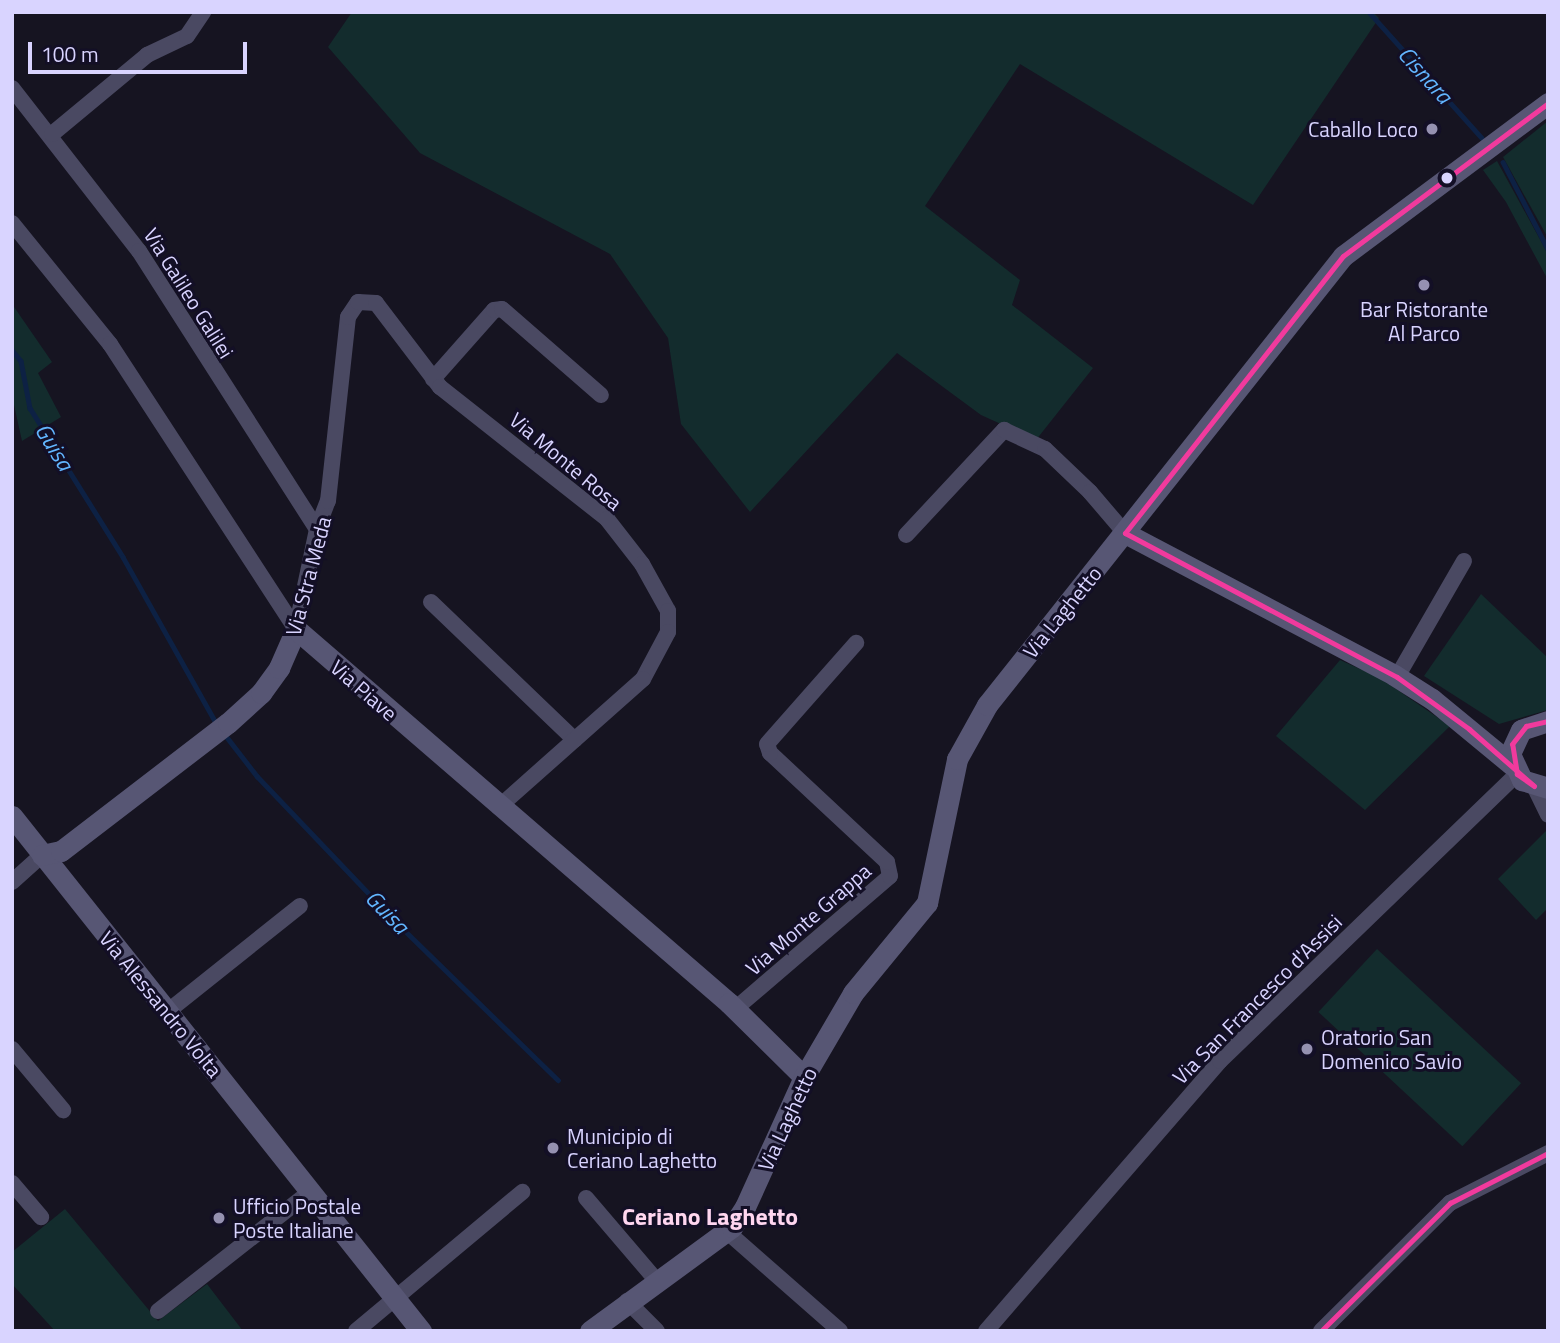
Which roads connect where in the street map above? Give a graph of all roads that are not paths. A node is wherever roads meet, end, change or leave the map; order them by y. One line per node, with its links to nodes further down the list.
1 (204, 12): 4 (street)
2 (12, 88): 4 (street, Via Galileo Galilei)
3 (1548, 103): 10 (street, Via Laghetto)
4 (52, 134): 9 (street, Via Galileo Galilei)
5 (12, 223): 14 (street, Via Piave)
6 (352, 307): 7 (street, Via Monte Rosa); 9 (street, Via Stra Meda)
7 (433, 379): 8 (street); 20 (street, Via Monte Rosa)
8 (601, 395)
9 (317, 529): 14 (street, Via Stra Meda)
10 (1125, 533): 11 (street); 16 (street); 31 (street, Via Laghetto)
11 (906, 535)
12 (1464, 561): 16 (street)
13 (431, 602): 20 (street)
14 (296, 629): 22 (street, Via Piave); 25 (street, Via Stra Meda)
15 (856, 643): 28 (street, Via Monte Grappa)
16 (1397, 677): 18 (street)
17 (1548, 721): 19 (street)
18 (1469, 729): 19 (street); 21 (street)
19 (1517, 735): 21 (street)
20 (575, 740): 22 (street, Via Monte Rosa)
21 (1528, 778): 23 (street); 49 (street, Via San Francesco d'Assisi)
22 (499, 807): 28 (street, Via Piave)
23 (1548, 815)
24 (12, 816): 25 (street, Via Alessandro Volta)
25 (42, 855): 26 (street, Via Stra Meda); 29 (street, Via Alessandro Volta)
26 (12, 882)
27 (300, 906): 29 (street)
28 (735, 1009): 31 (street, Via Piave)
29 (167, 1012): 35 (street, Via Alessandro Volta)
30 (12, 1049): 32 (street)
31 (804, 1077): 39 (street, Via Laghetto)
32 (63, 1110)
33 (1548, 1153): 50 (street)
34 (12, 1183): 38 (street)
35 (311, 1191): 41 (street, Via Alessandro Volta); 43 (street)
36 (522, 1192): 41 (street)
37 (586, 1198): 40 (street)
38 (40, 1217)
39 (732, 1227): 40 (street); 48 (street)
40 (656, 1280): 42 (street)
41 (396, 1300): 44 (street); 45 (street, Via Alessandro Volta)
42 (627, 1301): 46 (street); 47 (street)
43 (158, 1311)
44 (356, 1331)
45 (421, 1331)
46 (590, 1331)
47 (657, 1331)
48 (840, 1331)
49 (986, 1331)
50 (1321, 1331)

